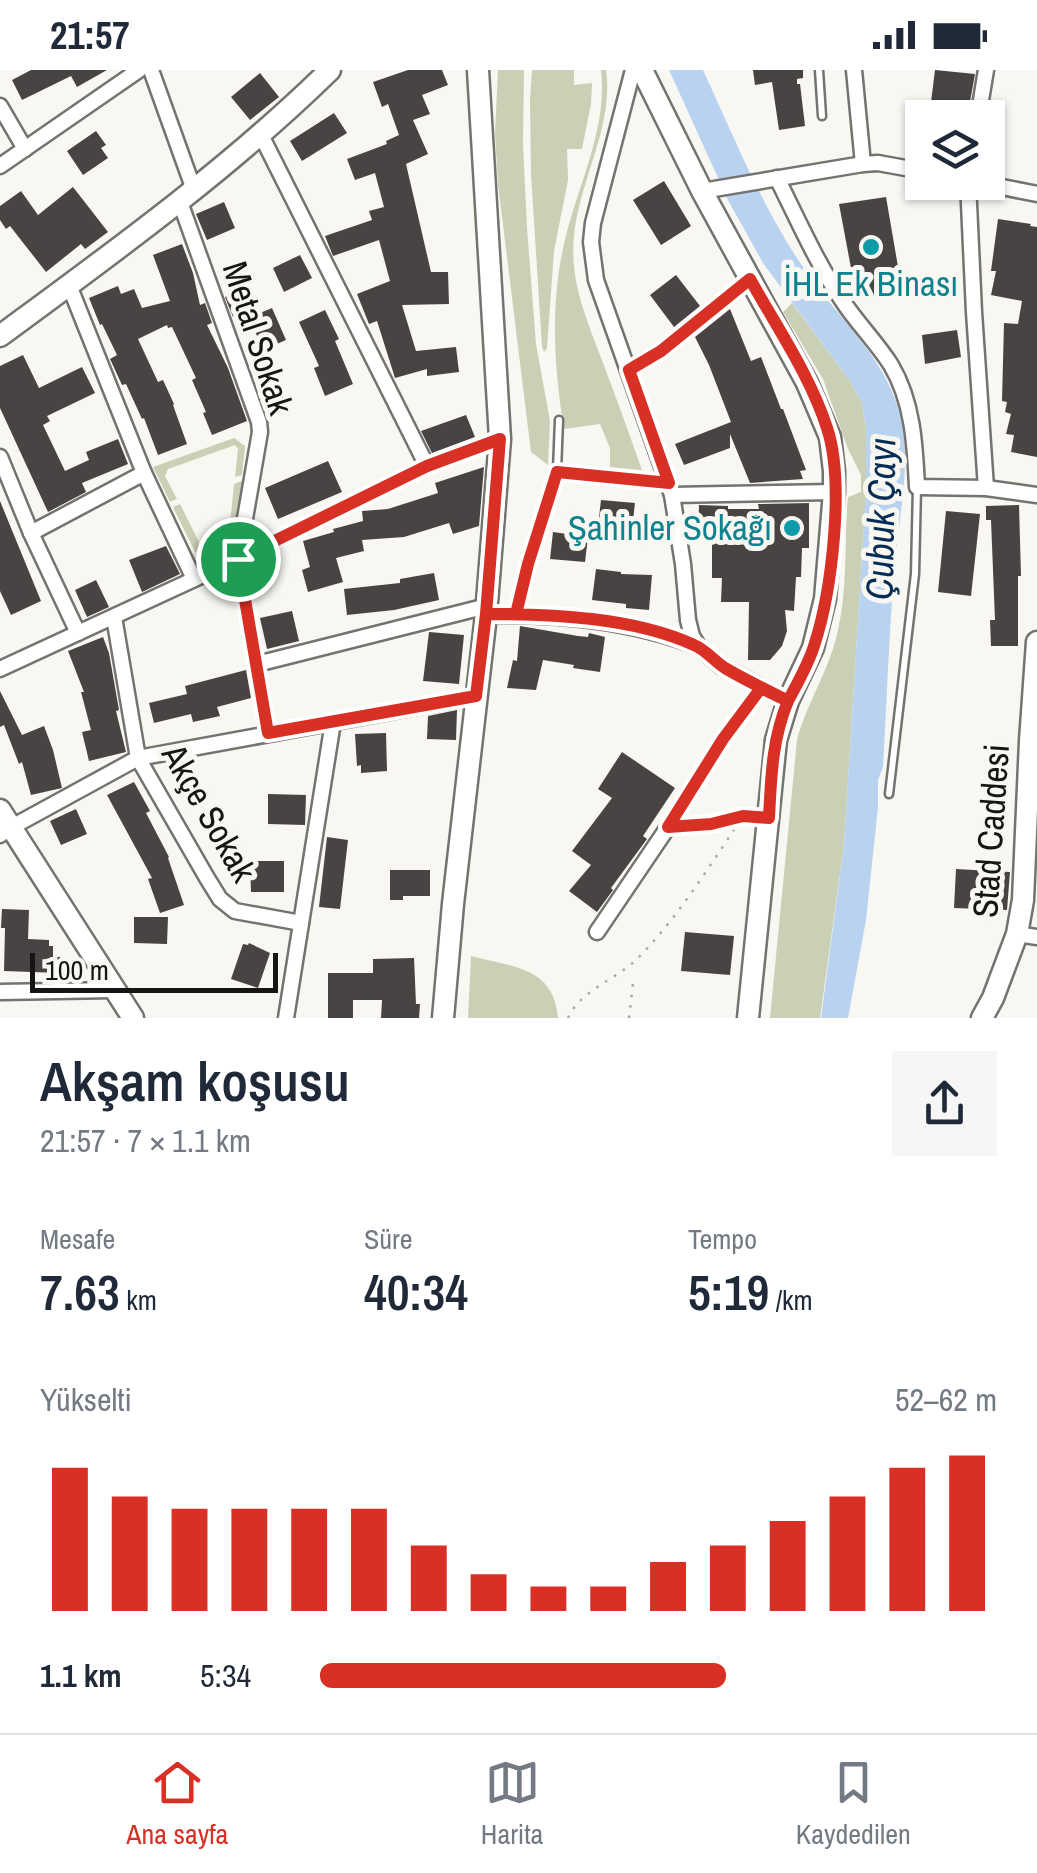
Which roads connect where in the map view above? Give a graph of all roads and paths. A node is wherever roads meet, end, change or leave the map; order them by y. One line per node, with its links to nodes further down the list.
1 (140, 70): 14 (street)
2 (151, 70): 22 (street, Metal Sokak)
3 (478, 70): 29 (main road)
4 (633, 70): 27 (street)
5 (642, 70): 20 (main road)
6 (819, 70): 12 (lane)
7 (854, 70): 15 (street)
8 (986, 70): 10 (street)
9 (317, 75): 13 (main road)
10 (981, 100)
11 (0, 106): 14 (street)
12 (822, 116)
13 (260, 135): 22 (main road); 31 (street)
14 (26, 148): 16 (street)
15 (863, 164): 17 (street); 18 (street)
16 (0, 166)
17 (905, 168)
18 (777, 178): 20 (street); 34 (street)
19 (1005, 188): 21 (street)
20 (711, 190): 24 (main road)
21 (1037, 194)
22 (187, 196): 25 (main road); 40 (street, Metal Sokak)
23 (969, 200): 35 (street)
24 (750, 279): 27 (street); 37 (main road)
25 (69, 285): 26 (main road); 32 (street)
26 (0, 336)
27 (629, 370): 36 (street)
28 (559, 420): 33 (lane)
29 (500, 439): 31 (street); 42 (main road)
30 (0, 457): 39 (street)
31 (427, 466): 40 (street)
32 (144, 472): 39 (street); 41 (street)
33 (557, 472): 36 (street); 43 (street)
34 (917, 486): 35 (street); 57 (lane)
35 (986, 488): 38 (street)
36 (670, 489): 37 (street); 47 (street)
37 (834, 492): 52 (main road)
38 (1037, 495)
39 (30, 533): 45 (street)
40 (238, 559): 41 (street); 48 (street, Metal Sokak)
41 (194, 579): 44 (street)
42 (486, 610): 43 (street); 48 (street); 51 (main road)
43 (516, 614): 47 (street)
44 (114, 617): 45 (street); 56 (street, Akçe Sokak)
45 (78, 633): 49 (street)
46 (1037, 642): 55 (main road, Stad Caddesi)
47 (699, 647): 50 (street)
48 (258, 664): 54 (street, Metal Sokak)
49 (0, 670)
50 (761, 688): 52 (street); 61 (street)
51 (476, 696): 53 (street); 70 (main road)
52 (788, 701): 59 (main road)
53 (333, 722): 54 (street); 62 (street)
54 (268, 733): 56 (street)
55 (1033, 741): 64 (main road, Stad Caddesi)
56 (138, 758): 60 (street); 62 (street, Akçe Sokak)
57 (889, 794)
58 (743, 816): 59 (lane); 61 (lane); 71 (path)
59 (769, 818): 73 (main road)
60 (3, 824): 66 (main road)
61 (668, 827): 63 (street)
62 (302, 924): 69 (street)
63 (597, 932)
64 (1027, 936): 74 (main road, Stad Caddesi)
65 (633, 983): 72 (path)
66 (114, 990): 67 (street); 68 (main road)
67 (0, 992)
68 (133, 1018)
69 (286, 1018)
70 (443, 1018)
71 (568, 1018)
72 (629, 1018)
73 (748, 1018)
74 (982, 1018)

